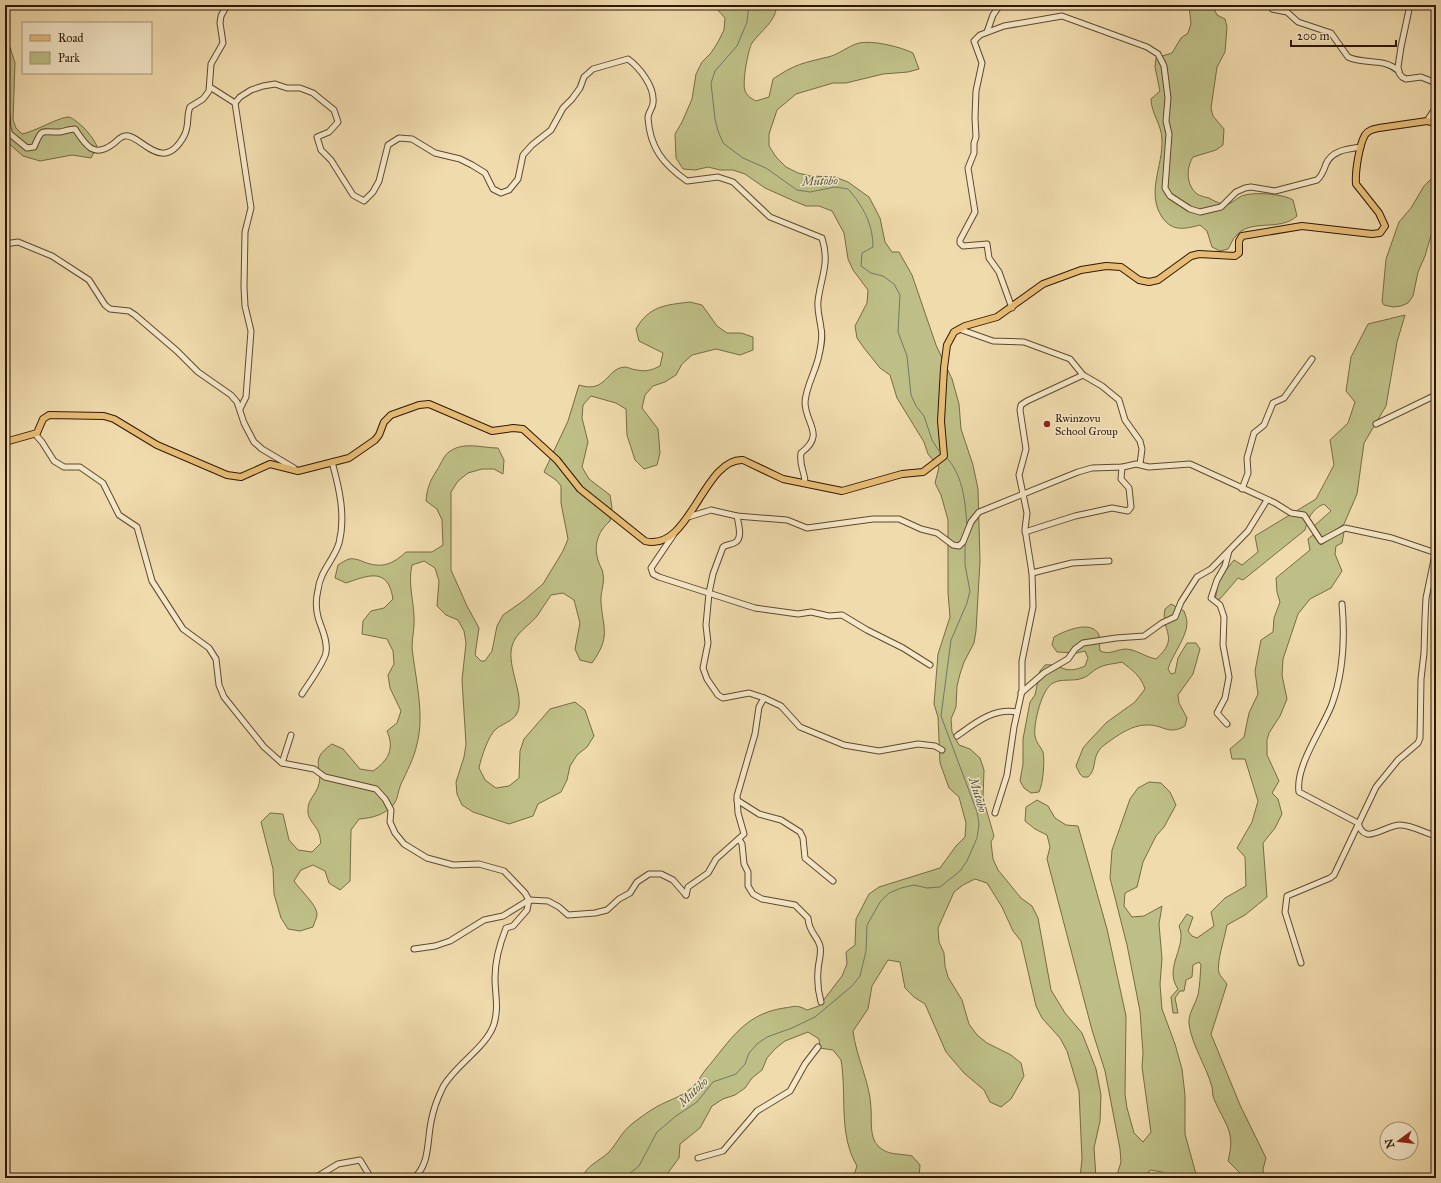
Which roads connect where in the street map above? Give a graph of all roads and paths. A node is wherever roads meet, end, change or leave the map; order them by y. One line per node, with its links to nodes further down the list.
1 (227, 5): 10 (street)
2 (1000, 5): 5 (street)
3 (1269, 5): 7 (street)
4 (1410, 5): 7 (street)
5 (987, 32): 16 (street); 18 (street)
6 (5, 59): 8 (street)
7 (1398, 71): 9 (street)
8 (5, 72)
9 (1436, 83)
10 (210, 87): 11 (street); 12 (street)
11 (5, 94)
12 (235, 103): 23 (street); 31 (street)
13 (1436, 107): 14 (street)
14 (1427, 121): 15 (main road); 16 (main road)
15 (1436, 123)
16 (1361, 146): 18 (main road)
17 (5, 244): 23 (street)
18 (1012, 308): 19 (main road)
19 (959, 329): 21 (street); 31 (main road)
20 (1312, 359): 32 (street)
21 (1082, 375): 28 (street); 33 (street)
22 (1436, 395): 24 (street)
23 (240, 409): 30 (street)
24 (1376, 424)
25 (35, 434): 26 (main road); 30 (main road); 55 (street)
26 (5, 442)
27 (332, 462): 30 (main road); 38 (main road); 48 (street)
28 (1140, 464): 29 (street); 32 (street)
29 (1122, 467): 33 (street); 37 (street)
30 (298, 471)
31 (805, 483): 36 (main road)
32 (1242, 489): 34 (street)
33 (1022, 495): 35 (street); 37 (street)
34 (1267, 500): 40 (street); 41 (street)
35 (737, 516): 36 (street); 44 (street)
36 (688, 517): 38 (main road)
37 (1025, 532): 43 (street)
38 (674, 534): 44 (street)
39 (1436, 549): 41 (street)
40 (1229, 550): 47 (street); 51 (street)
41 (1436, 553): 58 (street)
42 (1109, 561): 43 (street)
43 (1032, 573): 47 (street)
44 (709, 593): 46 (street); 49 (street)
45 (1342, 604): 58 (street)
46 (930, 665)
47 (1021, 693): 50 (street)
48 (302, 694)
49 (764, 698): 54 (street); 56 (street)
50 (1017, 712): 53 (street); 57 (street)
51 (1227, 724)
52 (291, 735): 55 (street)
53 (957, 736)
54 (942, 750)
55 (282, 763): 62 (street)
56 (737, 800): 60 (street); 61 (street)
57 (995, 813)
58 (1358, 823): 59 (street); 64 (street)
59 (1436, 836)
60 (738, 839): 62 (street); 65 (street)
61 (833, 881)
62 (529, 900): 63 (street); 70 (street)
63 (414, 949)
64 (1300, 963)
65 (821, 1002)
66 (818, 1046): 67 (street)
67 (698, 1158)
68 (315, 1178): 69 (street)
69 (371, 1178)
70 (414, 1178)

